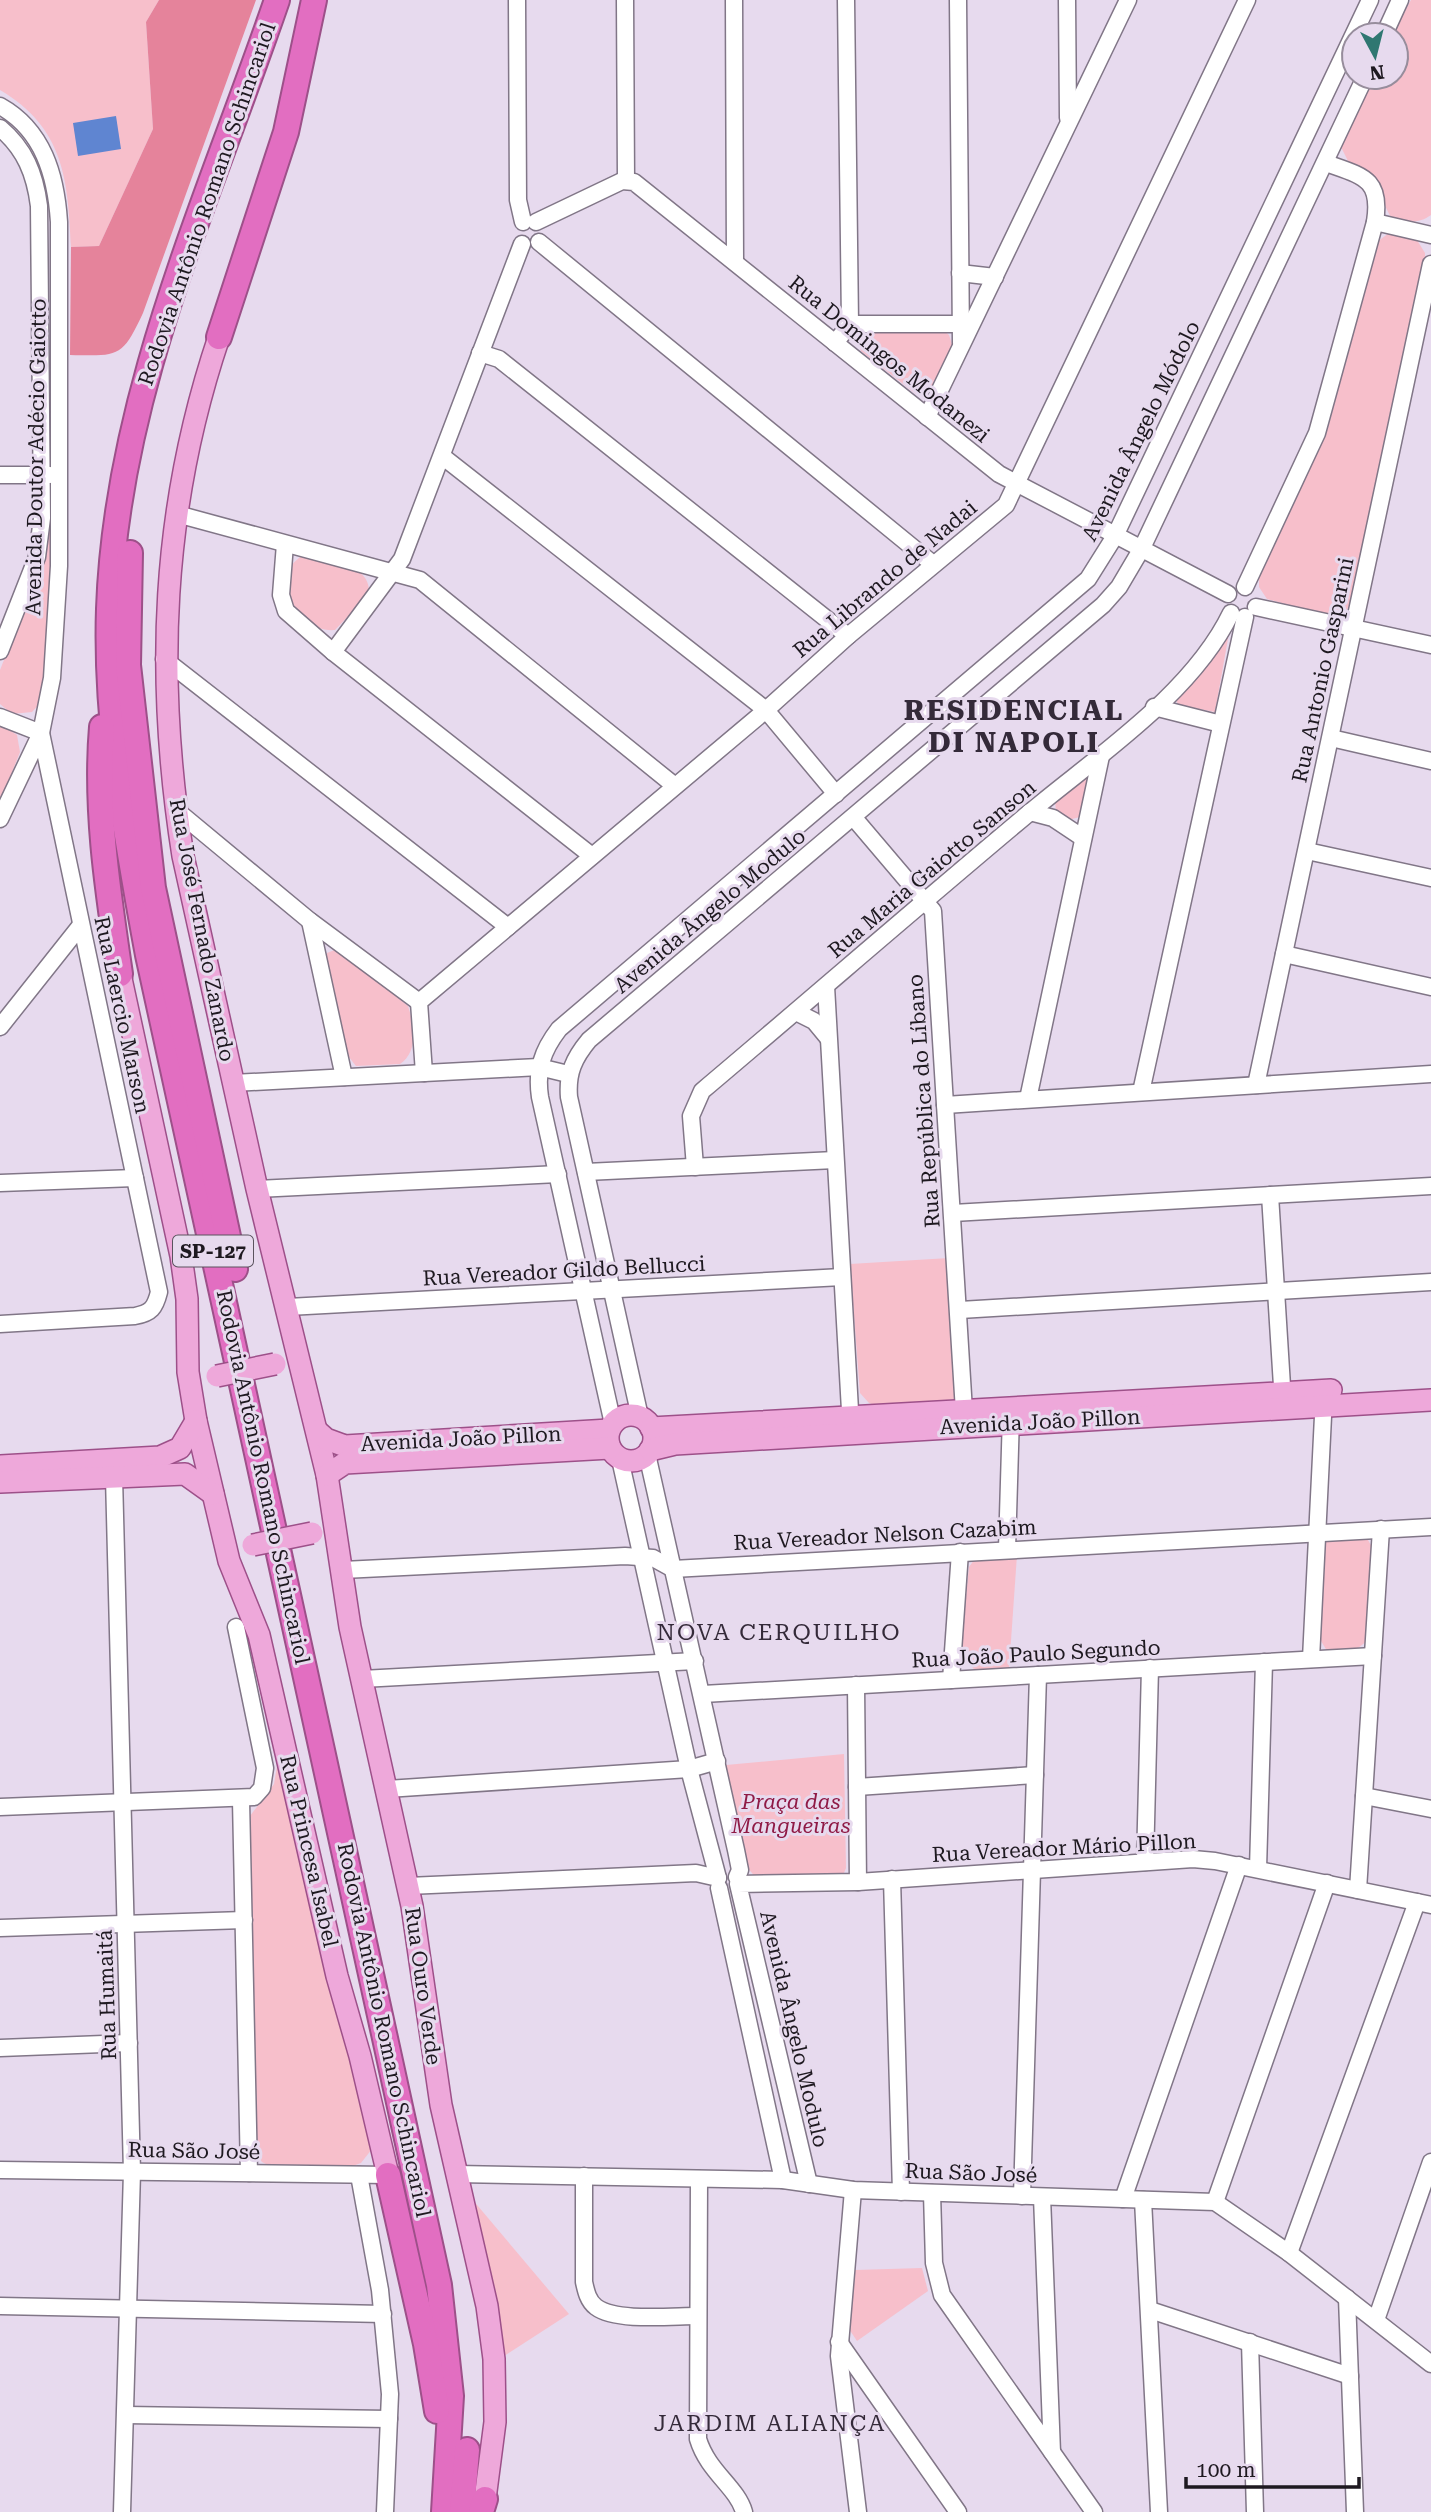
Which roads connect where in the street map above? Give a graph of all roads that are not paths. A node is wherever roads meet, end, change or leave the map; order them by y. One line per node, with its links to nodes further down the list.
1 (277, 0): 55 (highway, Rodovia Antônio Romano Schincariol / SP-127)
2 (294, 0): 225 (highway, Rodovia Antônio Romano Schincariol / SP-127)
3 (314, 0): 33 (highway)
4 (517, 0): 22 (street)
5 (625, 0): 21 (street)
6 (734, 0): 27 (street)
7 (846, 0): 31 (street)
8 (958, 0): 29 (street)
9 (1067, 0): 18 (street)
10 (1128, 0): 18 (street)
11 (1247, 0): 42 (street, Rua Librando de Nadai)
12 (1370, 0): 44 (street, Avenida Ângelo Módolo)
13 (1375, 0): 14 (street)
14 (1399, 3): 15 (street)
15 (1391, 21)
16 (1359, 91): 20 (street)
17 (0, 106): 41 (street, Avenida Doutor Adécio Gaiotto)
18 (1068, 124): 30 (street)
19 (0, 128): 40 (street, Avenida Doutor Adécio Gaiotto)
20 (1326, 163): 23 (street); 46 (street)
21 (626, 180): 22 (street); 27 (street, Rua Domingos Modanezi)
22 (530, 222): 25 (street); 26 (street)
23 (1375, 222): 24 (street); 49 (street)
24 (1431, 235)
25 (539, 242): 26 (street); 47 (street)
26 (522, 244): 36 (street)
27 (735, 262): 34 (street, Rua Domingos Modanezi)
28 (1431, 264): 52 (street, Rua Antonio Gasparini)
29 (960, 273): 30 (street); 32 (street)
30 (995, 276): 35 (street)
31 (850, 324): 32 (street); 34 (street)
32 (961, 324): 35 (street)
33 (219, 337): 43 (main road, Rua José Fernado Zanardo)
34 (835, 343): 37 (street, Rua Domingos Modanezi)
35 (961, 345): 37 (street)
36 (480, 353): 38 (street); 53 (street)
37 (927, 417): 42 (street, Rua Domingos Modanezi)
38 (442, 456): 48 (street); 60 (street)
39 (0, 475): 40 (street)
40 (41, 475): 41 (street); 56 (street, Avenida Doutor Adécio Gaiotto)
41 (58, 475): 63 (street, Avenida Doutor Adécio Gaiotto)
42 (1017, 483): 44 (street, Rua Domingos Modanezi); 47 (street, Rua Librando de Nadai)
43 (177, 514): 45 (street); 58 (main road, Rua José Fernado Zanardo)
44 (1115, 536): 46 (street, Rua Domingos Modanezi); 67 (street, Avenida Ângelo Módolo)
45 (285, 544): 48 (street); 57 (street)
46 (1142, 548): 50 (street, Rua Domingos Modanezi); 69 (street, Avenida Ângelo Modulo)
47 (933, 564): 53 (street, Rua Librando de Nadai)
48 (393, 572): 57 (street); 68 (street)
49 (1245, 587): 50 (street); 51 (street)
50 (1228, 594): 51 (street)
51 (1244, 612): 52 (street); 59 (street, Rua Maria Gaiotto Sanson); 62 (street)
52 (1353, 628): 54 (street); 64 (street, Rua Antonio Gasparini)
53 (848, 636): 60 (street, Rua Librando de Nadai)
54 (1431, 645)
55 (109, 650): 86 (highway); 224 (highway, Rodovia Antônio Romano Schincariol / SP-127)
56 (0, 651)
57 (333, 652): 79 (street)
58 (164, 659): 71 (main road, Rua José Fernado Zanardo); 84 (street)
59 (1154, 707): 62 (street); 65 (street, Rua Maria Gaiotto Sanson)
60 (766, 709): 68 (street, Rua Librando de Nadai); 70 (street)
61 (0, 717): 63 (street)
62 (1221, 724): 100 (street)
63 (41, 733): 74 (street, Avenida Doutor Adécio Gaiotto); 83 (street, Rua Laercio Marson)
64 (1331, 738): 66 (street); 78 (street, Rua Antonio Gasparini)
65 (1101, 755): 72 (street, Rua Maria Gaiotto Sanson); 76 (street)
66 (1431, 761)
67 (864, 771): 69 (street); 70 (street, Avenida Ângelo Módolo)
68 (675, 786): 79 (street, Rua Librando de Nadai)
69 (883, 793): 73 (street, Avenida Ângelo Modulo)
70 (836, 794): 75 (street, Avenida Ângelo Modulo)
71 (176, 810): 82 (street); 98 (main road, Rua José Fernado Zanardo)
72 (1030, 812): 76 (street); 81 (street, Rua Maria Gaiotto Sanson)
73 (854, 818): 77 (street, Avenida Ângelo Modulo); 81 (street, Rua República do Líbano)
74 (0, 819)
75 (803, 822): 77 (street); 93 (street, Avenida Ângelo Modulo)
76 (1083, 838): 101 (street)
77 (822, 844): 95 (street, Avenida Ângelo Modulo)
78 (1307, 851): 80 (street); 85 (street, Rua Antonio Gasparini)
79 (592, 856): 84 (street, Rua Librando de Nadai)
80 (1431, 878)
81 (926, 902): 87 (street, Rua Maria Gaiotto Sanson); 102 (street, Rua República do Líbano)
82 (310, 921): 89 (street); 97 (street)
83 (81, 925): 91 (street); 107 (street, Rua Laercio Marson)
84 (508, 927): 89 (street, Rua Librando de Nadai)
85 (1284, 954): 88 (street); 99 (street, Rua Antonio Gasparini)
86 (120, 974): 127 (main road)
87 (826, 986): 90 (street, Rua Maria Gaiotto Sanson); 92 (street)
88 (1431, 987)
89 (419, 1002): 94 (street)
90 (796, 1012): 92 (street); 104 (street, Rua Maria Gaiotto Sanson)
91 (0, 1027)
92 (829, 1039): 103 (street)
93 (539, 1067): 94 (street); 95 (street); 106 (street)
94 (424, 1073): 97 (street)
95 (568, 1074): 105 (street, Avenida Ângelo Modulo)
96 (1431, 1074): 99 (street)
97 (344, 1077): 98 (street)
98 (233, 1083): 110 (main road, Rua José Fernado Zanardo)
99 (1256, 1085): 100 (street)
100 (1141, 1092): 101 (street)
101 (1028, 1099): 102 (street)
102 (946, 1105): 112 (street, Rua República do Líbano)
103 (835, 1160): 104 (street); 113 (street)
104 (695, 1167): 105 (street)
105 (586, 1172): 115 (street, Avenida Ângelo Modulo)
106 (558, 1174): 110 (street); 116 (street)
107 (135, 1178): 108 (street); 120 (street, Rua Laercio Marson)
108 (0, 1183)
109 (1431, 1186): 111 (street)
110 (257, 1189): 118 (main road, Rua José Fernado Zanardo)
111 (1270, 1195): 112 (street); 117 (street)
112 (953, 1213): 119 (street, Rua República do Líbano)
113 (842, 1277): 115 (street, Rua Vereador Gildo Bellucci); 129 (street)
114 (1431, 1282): 117 (street)
115 (612, 1290): 116 (street, Rua Vereador Gildo Bellucci); 131 (street, Avenida Ângelo Modulo)
116 (583, 1291): 118 (street, Rua Vereador Gildo Bellucci); 132 (street)
117 (1276, 1291): 119 (street); 124 (street)
118 (288, 1307): 121 (main road, Rua José Fernado Zanardo)
119 (960, 1310): 126 (street, Rua República do Líbano)
120 (0, 1324)
121 (304, 1374): 127 (main road, bridge); 130 (main road, Rua José Fernado Zanardo)
122 (1431, 1385): 123 (main road, Avenida João Pillon)
123 (1324, 1398): 124 (main road, Avenida João Pillon); 125 (main road, Avenida João Pillon); 142 (street)
124 (1283, 1400): 128 (main road, Avenida João Pillon)
125 (1431, 1400)
126 (964, 1411): 128 (main road, Avenida João Pillon); 129 (main road, Avenida João Pillon)
127 (194, 1413): 133 (main road); 137 (main road)
128 (1011, 1416): 129 (main road, Avenida João Pillon); 143 (street)
129 (851, 1425): 131 (main road, Avenida João Pillon)
130 (317, 1431): 132 (main road, Avenida João Pillon); 134 (main road, Rua José Fernado Zanardo)
131 (647, 1437): 132 (main road); 132 (main road); 146 (street, Avenida Ângelo Modulo)
132 (613, 1440): 134 (main road, Avenida João Pillon); 145 (street)
133 (0, 1466)
134 (327, 1475): 138 (main road, Rua Ouro Verde)
135 (114, 1477): 136 (main road); 137 (main road); 167 (street, Rua Humaitá)
136 (0, 1482)
137 (213, 1494): 141 (main road)
138 (334, 1511): 141 (main road, bridge); 147 (main road, Rua Ouro Verde)
139 (1431, 1527): 140 (street, Rua Vereador Nelson Cazabim)
140 (1381, 1529): 142 (street, Rua Vereador Nelson Cazabim); 149 (street)
141 (221, 1531): 193 (main road, Rua Princesa Isabel)
142 (1318, 1533): 143 (street, Rua Vereador Nelson Cazabim); 150 (street)
143 (1007, 1549): 144 (street, Rua Vereador Nelson Cazabim)
144 (960, 1552): 146 (street, Rua Vereador Nelson Cazabim); 157 (street)
145 (642, 1556): 146 (street, Rua Vereador Nelson Cazabim); 147 (street, Rua Vereador Nelson Cazabim); 152 (street)
146 (673, 1569): 151 (street, Avenida Ângelo Modulo)
147 (344, 1570): 156 (main road, Rua Ouro Verde)
148 (236, 1627): 166 (street, Rua Princesa Isabel)
149 (1373, 1656): 150 (street, Rua João Paulo Segundo); 165 (street)
150 (1311, 1659): 153 (street, Rua João Paulo Segundo)
151 (695, 1661): 152 (street); 159 (street, Avenida Ângelo Modulo)
152 (666, 1662): 156 (street); 161 (street)
153 (1264, 1662): 154 (street, Rua João Paulo Segundo); 172 (street)
154 (1150, 1668): 155 (street, Rua João Paulo Segundo); 170 (street)
155 (1038, 1675): 157 (street, Rua João Paulo Segundo); 162 (street)
156 (362, 1679): 164 (main road, Rua Ouro Verde)
157 (951, 1679): 158 (street, Rua João Paulo Segundo)
158 (856, 1685): 159 (street, Rua João Paulo Segundo); 163 (street)
159 (703, 1694): 160 (street, Avenida Ângelo Modulo)
160 (717, 1761): 161 (street); 175 (street, Avenida Ângelo Modulo)
161 (689, 1769): 164 (street); 177 (street)
162 (1035, 1775): 163 (street); 173 (street)
163 (857, 1787): 176 (street)
164 (387, 1788): 179 (main road, Rua Ouro Verde)
165 (1364, 1796): 169 (street); 180 (street)
166 (241, 1800): 167 (street); 182 (street)
167 (122, 1803): 168 (street); 183 (street, Rua Humaitá)
168 (0, 1807)
169 (1431, 1809)
170 (1145, 1862): 171 (street, Rua Vereador Mário Pillon); 173 (street, Rua Vereador Mário Pillon)
171 (1240, 1865): 172 (street, Rua Vereador Mário Pillon); 203 (street)
172 (1258, 1869): 178 (street, Rua Vereador Mário Pillon)
173 (1032, 1870): 174 (street, Rua Vereador Mário Pillon); 201 (street)
174 (891, 1879): 176 (street, Rua Vereador Mário Pillon); 199 (street)
175 (738, 1881): 176 (street, Rua Vereador Mário Pillon); 177 (street, Rua Vereador Mário Pillon); 197 (street, Avenida Ângelo Modulo)
176 (858, 1882)
177 (719, 1883): 179 (street); 196 (street)
178 (1327, 1883): 180 (street, Rua Vereador Mário Pillon); 205 (street)
179 (408, 1886): 191 (main road, Rua Ouro Verde)
180 (1358, 1890): 181 (street, Rua Vereador Mário Pillon)
181 (1424, 1903): 206 (street)
182 (244, 1920): 183 (street); 190 (street)
183 (126, 1924): 184 (street); 185 (street, Rua Humaitá)
184 (0, 1928)
185 (129, 2043): 186 (street); 189 (street, Rua Humaitá)
186 (0, 2048)
187 (1431, 2162): 213 (street)
188 (0, 2169): 189 (street, Rua São José)
189 (132, 2172): 190 (street, Rua São José); 209 (street, Rua Humaitá)
190 (249, 2173): 192 (street, Rua São José)
191 (457, 2174): 194 (street, Rua São José); 221 (main road, Rua Ouro Verde)
192 (359, 2175): 193 (street, Rua São José); 211 (street)
193 (388, 2175): 224 (highway)
194 (584, 2176): 195 (street, Rua São José); 212 (street)
195 (699, 2179): 196 (street, Rua São José); 212 (street)
196 (775, 2179): 197 (street, Rua São José)
197 (809, 2184): 198 (street, Rua São José)
198 (853, 2190): 199 (street, Rua São José); 214 (street)
199 (901, 2192): 200 (street, Rua São José)
200 (932, 2193): 201 (street, Rua São José); 220 (street)
201 (1023, 2196): 202 (street, Rua São José)
202 (1042, 2197): 203 (street, Rua São José); 220 (street)
203 (1123, 2199): 204 (street, Rua São José)
204 (1143, 2200): 205 (street, Rua São José); 210 (street)
205 (1215, 2202): 206 (street)
206 (1289, 2253): 207 (street)
207 (1348, 2298): 213 (street); 217 (street)
208 (0, 2306): 209 (street)
209 (130, 2309): 211 (street); 218 (street, Rua Humaitá)
210 (1150, 2310): 215 (street); 230 (street)
211 (383, 2314): 219 (street)
212 (697, 2316): 226 (street)
213 (1376, 2320): 216 (street)
214 (839, 2342): 227 (street); 228 (street)
215 (1250, 2342): 217 (street); 231 (street)
216 (1431, 2364)
217 (1350, 2376): 232 (street)
218 (126, 2415): 219 (street); 222 (street, Rua Humaitá)
219 (389, 2419): 223 (street)
220 (1052, 2452): 229 (street)
221 (483, 2505)
222 (122, 2512)
223 (385, 2512)
224 (444, 2512)
225 (462, 2512)
226 (744, 2512)
227 (858, 2512)
228 (958, 2512)
229 (1094, 2512)
230 (1159, 2512)
231 (1255, 2512)
232 (1354, 2512)

